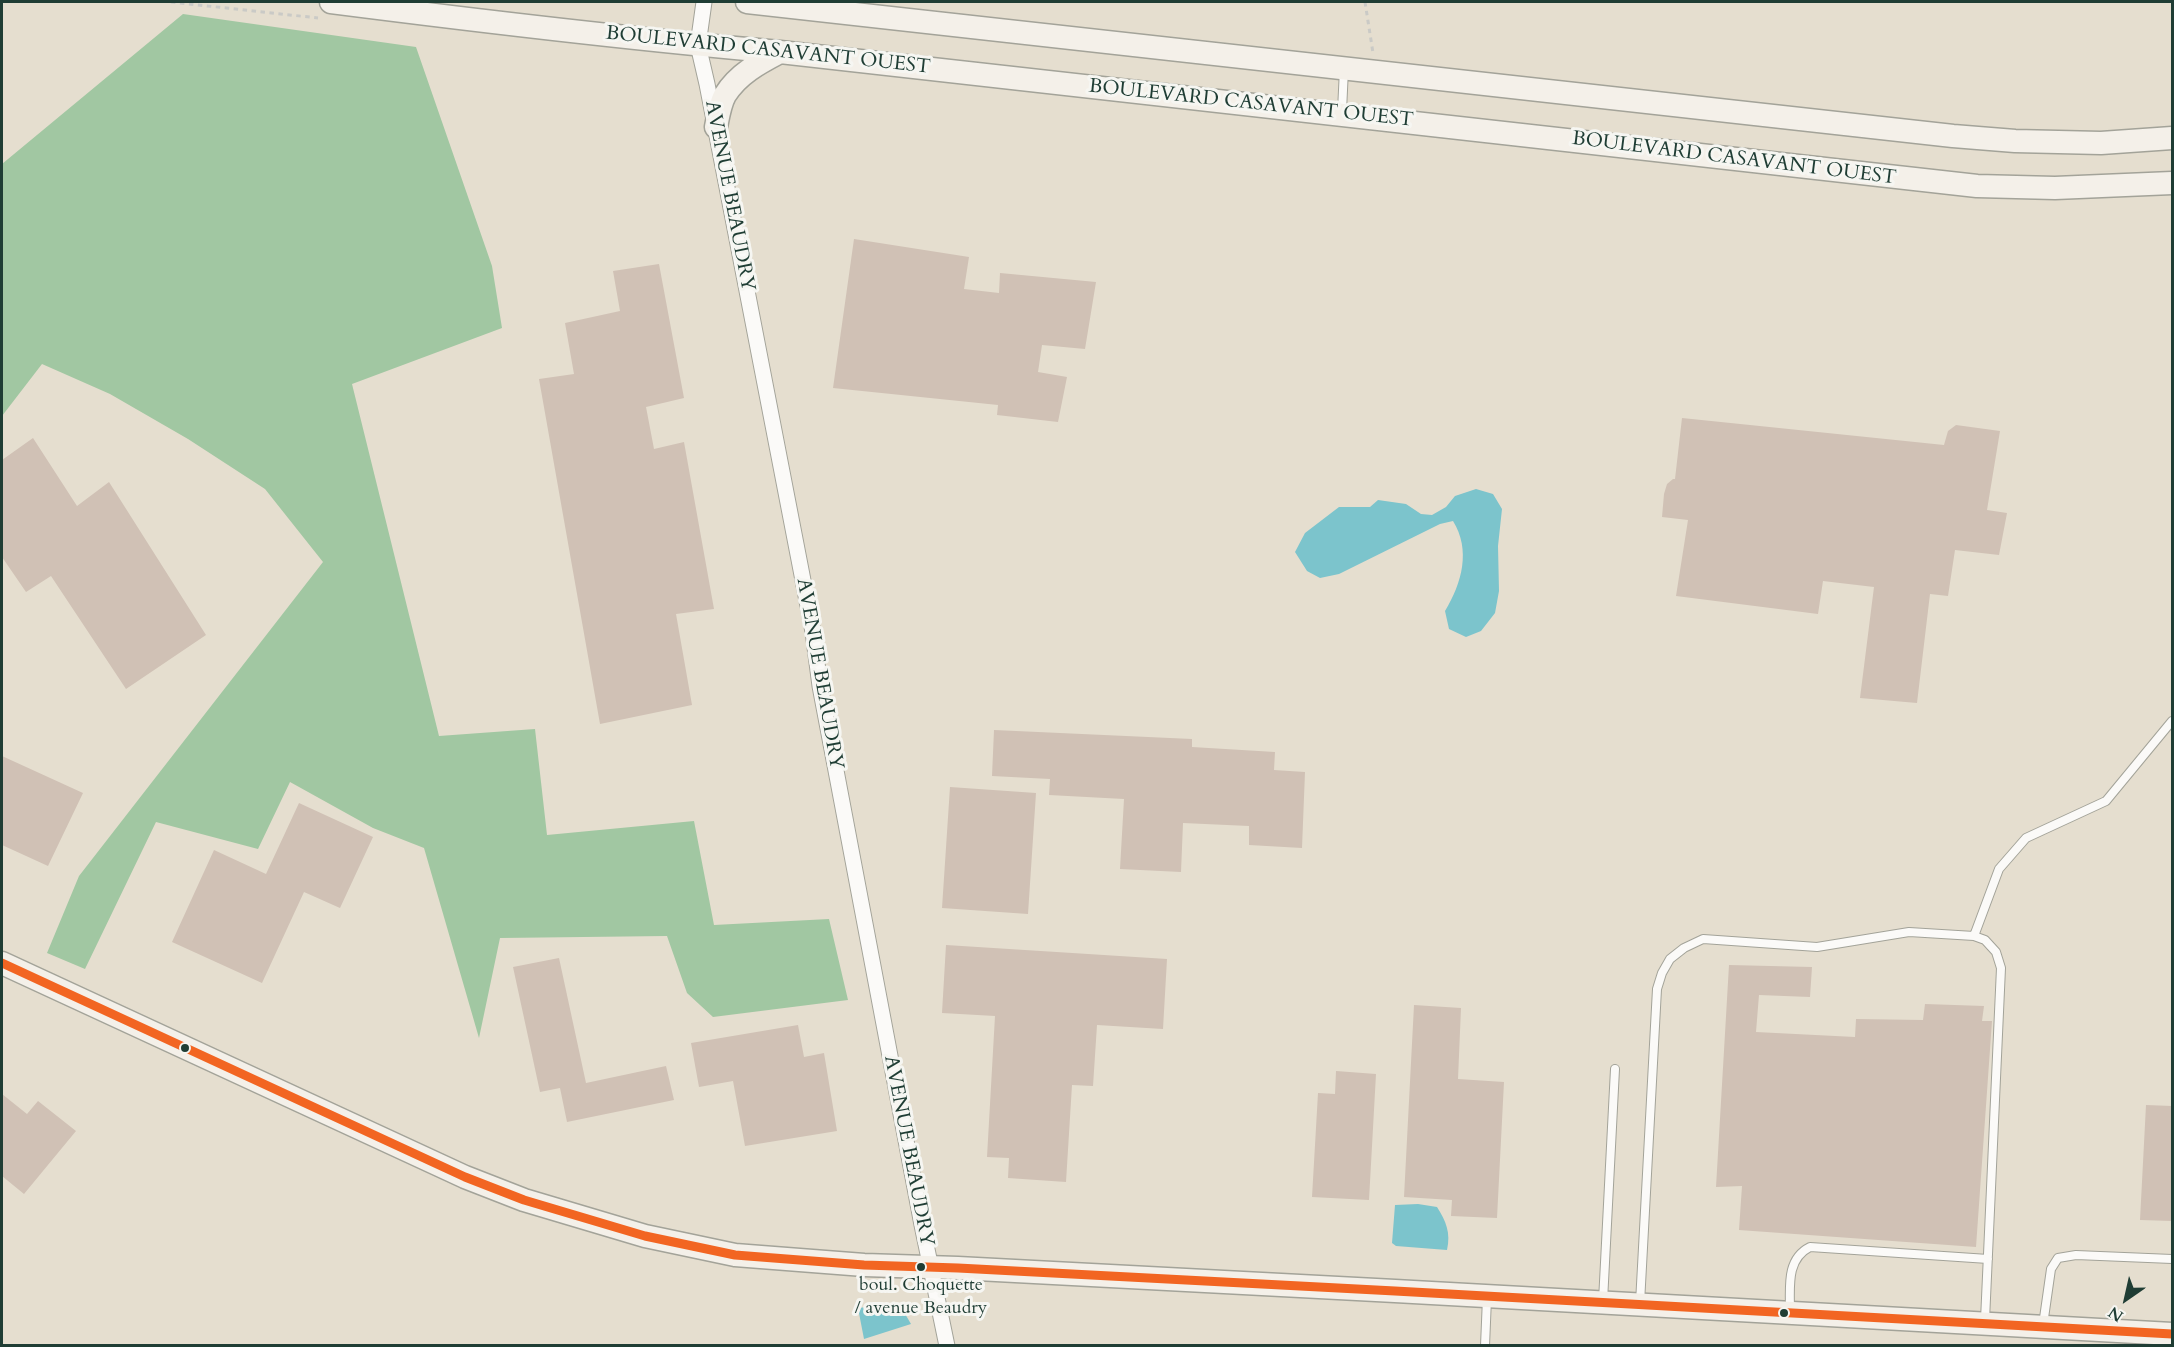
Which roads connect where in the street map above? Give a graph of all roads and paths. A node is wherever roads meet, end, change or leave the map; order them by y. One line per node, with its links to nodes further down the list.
1 (331, 2): 5 (main road, BOULEVARD CASAVANT OUEST)
2 (704, 2): 5 (street, AVENUE BEAUDRY)
3 (747, 2): 7 (main road)
4 (1365, 2): 8 (path)
5 (698, 45): 6 (main road, BOULEVARD CASAVANT OUEST); 10 (street, AVENUE BEAUDRY)
6 (780, 52): 9 (main road, BOULEVARD CASAVANT OUEST); 10 (main road)
7 (1344, 68): 8 (main road); 9 (lane)
8 (1376, 71): 11 (main road)
9 (1342, 113): 12 (main road, BOULEVARD CASAVANT OUEST)
10 (716, 127): 19 (street, AVENUE BEAUDRY)
11 (2172, 138)
12 (2172, 183)
13 (2172, 721): 14 (lane)
14 (1974, 936): 17 (lane); 22 (lane)
15 (2, 963): 19 (main road)
16 (1615, 1069): 21 (lane)
17 (1988, 1259): 23 (lane); 24 (lane)
18 (2172, 1259): 25 (lane)
19 (931, 1268): 20 (main road); 27 (street, AVENUE BEAUDRY)
20 (1486, 1296): 21 (main road); 28 (lane)
21 (1603, 1303): 22 (main road)
22 (1640, 1305): 23 (main road)
23 (1790, 1313): 24 (main road)
24 (1985, 1324): 25 (main road)
25 (2043, 1327): 26 (main road)
26 (2172, 1334)
27 (947, 1346)
28 (1485, 1346)

